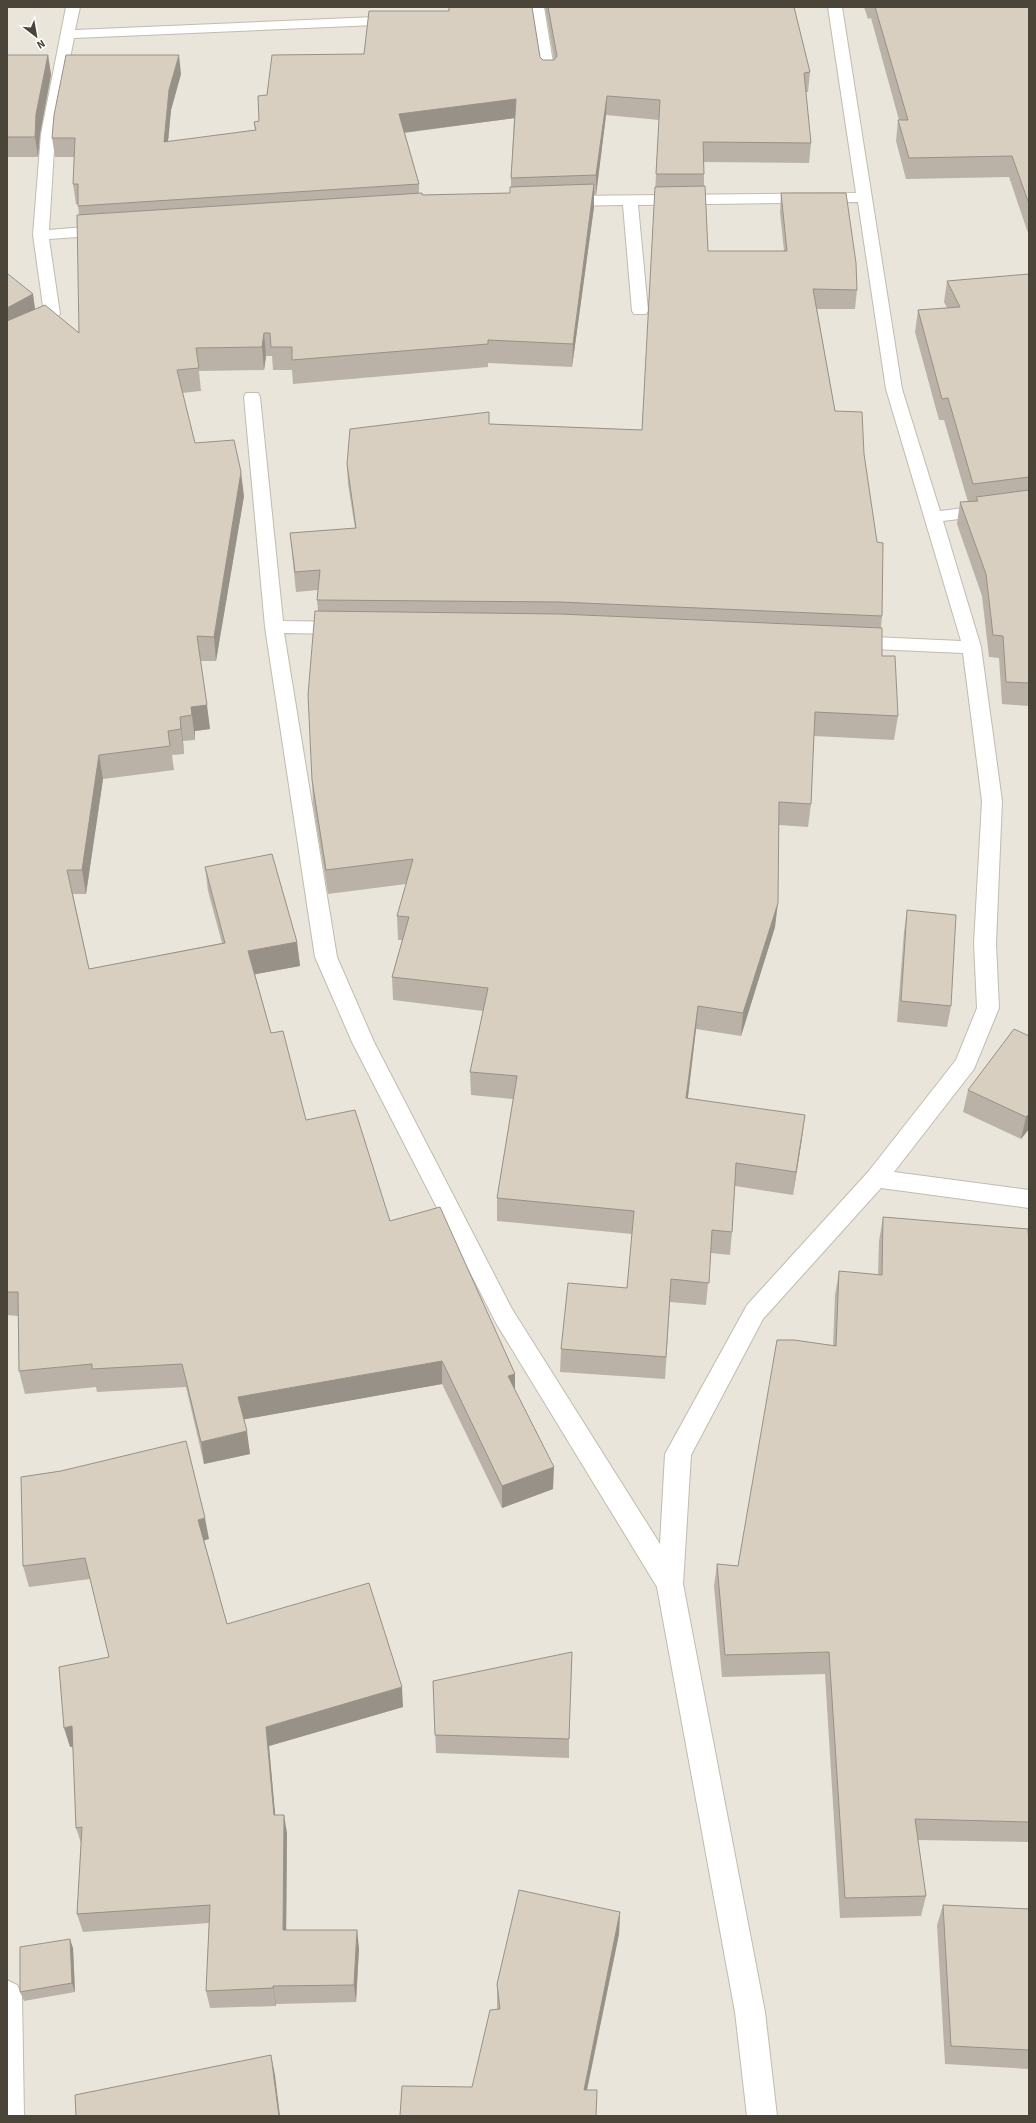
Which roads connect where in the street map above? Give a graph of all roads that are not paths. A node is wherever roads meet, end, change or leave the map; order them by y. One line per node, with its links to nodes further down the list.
1 (73, 7): 6 (street)
2 (836, 7): 8 (street)
3 (537, 10): 4 (street); 7 (street)
4 (490, 16)
5 (410, 19): 6 (street)
6 (69, 34): 12 (street)
7 (548, 75)
8 (865, 197): 9 (street); 17 (street)
9 (630, 200): 10 (street); 13 (street)
10 (552, 201)
11 (120, 229): 12 (street)
12 (41, 234): 14 (street)
13 (640, 311)
14 (7, 341)
15 (252, 398): 18 (street)
16 (1029, 505): 17 (street)
17 (933, 517): 21 (street)
18 (274, 627): 19 (street); 24 (street)
19 (362, 628)
20 (837, 642): 21 (street)
21 (972, 647): 22 (street)
22 (876, 1178): 23 (street); 24 (street)
23 (1029, 1199)
24 (670, 1584): 27 (street)
25 (7, 1995): 26 (street)
26 (9, 2116)
27 (762, 2116)

